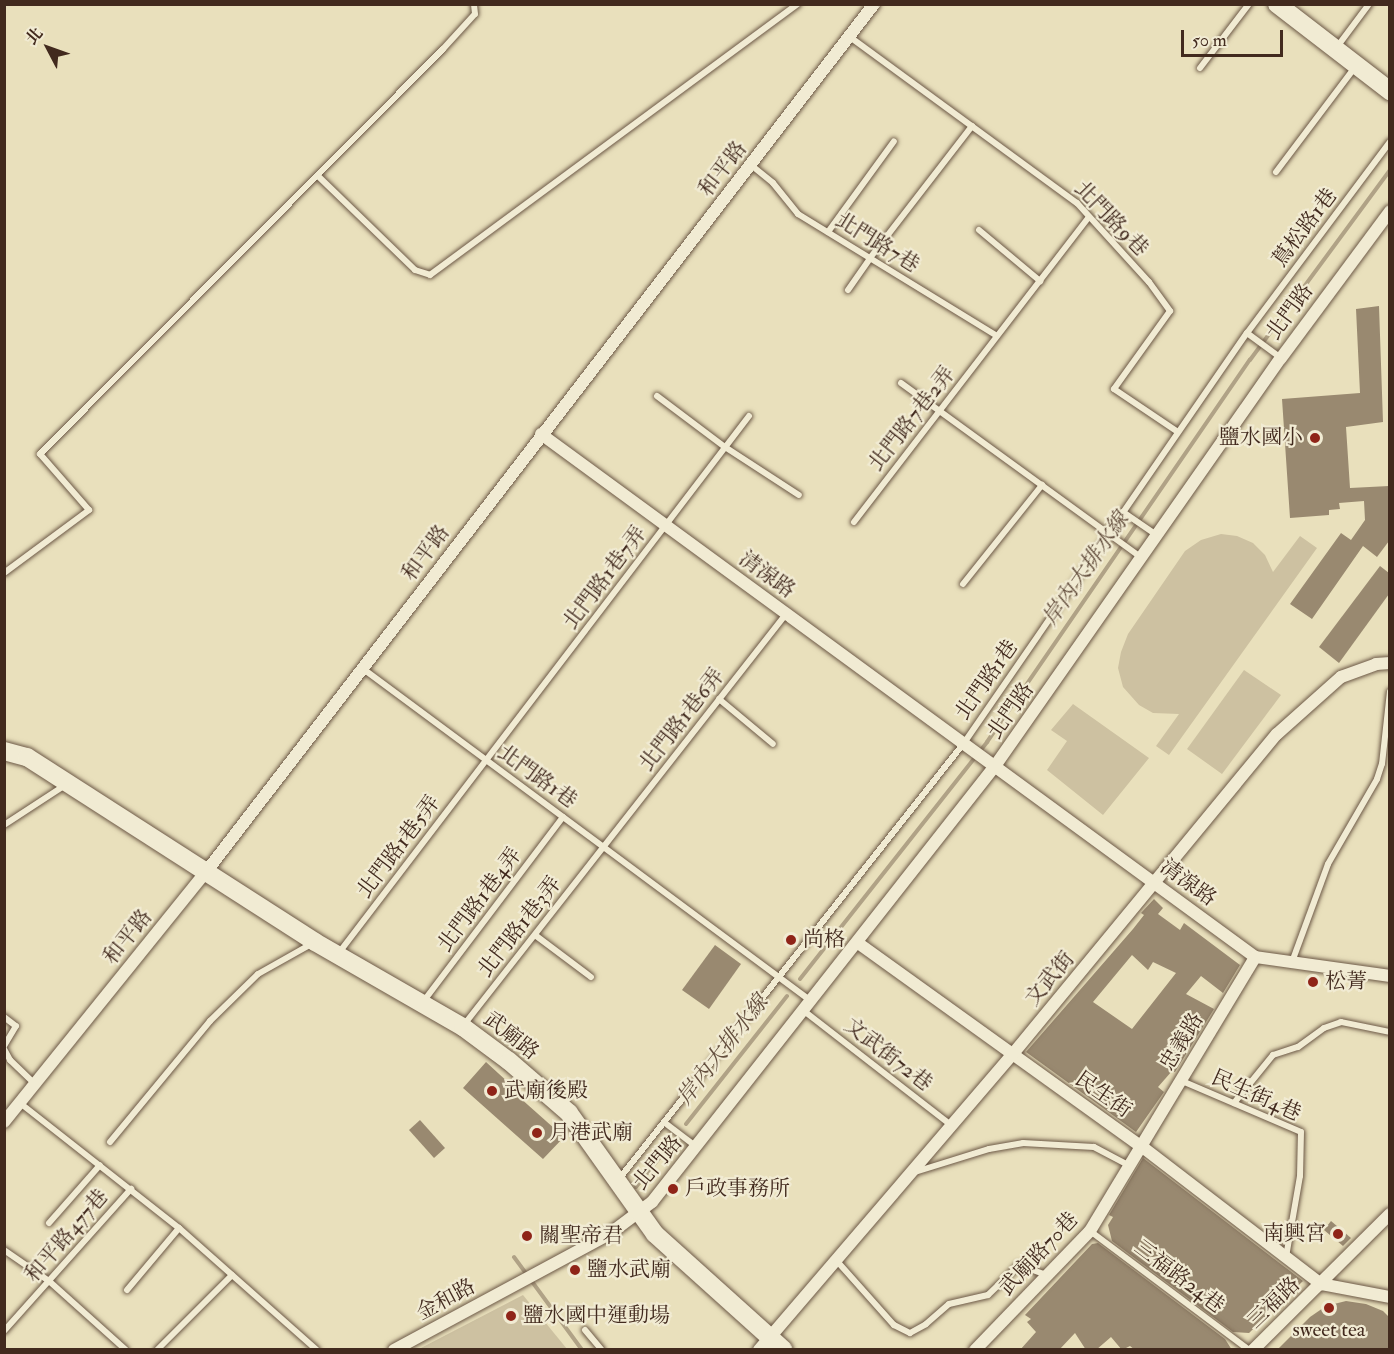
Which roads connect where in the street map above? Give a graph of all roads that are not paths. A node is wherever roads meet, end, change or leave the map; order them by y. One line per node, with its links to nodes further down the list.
1 (474, 4): 17 (lane)
2 (798, 4): 17 (lane)
3 (874, 4): 7 (street, 和平路)
4 (1249, 4): 10 (lane)
5 (1277, 4): 8 (street)
6 (1369, 4): 8 (lane)
7 (849, 37): 12 (lane, 北門路9巷); 15 (street, 和平路)
8 (1335, 48): 9 (street)
9 (1357, 64): 11 (street); 16 (lane)
10 (1200, 68)
11 (1389, 91)
12 (972, 126): 19 (lane, 北門路9巷); 22 (lane)
13 (894, 141): 21 (lane)
14 (1389, 142): 25 (lane, 蔦松路1巷)
15 (751, 165): 21 (lane, 北門路7巷); 33 (street, 和平路)
16 (1276, 172)
17 (318, 176): 43 (lane)
18 (1389, 211): 27 (street, 北門路)
19 (1088, 218): 23 (lane, 北門路7巷2弄); 32 (lane, 北門路9巷)
20 (979, 230): 23 (lane)
21 (828, 232): 22 (lane, 北門路7巷)
22 (870, 258): 24 (lane); 26 (lane, 北門路7巷)
23 (1040, 281): 26 (lane, 北門路7巷2弄)
24 (848, 290)
25 (1247, 333): 27 (lane); 32 (lane, 北門路1巷)
26 (997, 336): 30 (lane, 北門路7巷2弄)
27 (1281, 358): 41 (street, 北門路)
28 (901, 383): 30 (lane)
29 (657, 396): 34 (lane)
30 (939, 411): 35 (lane); 38 (lane, 北門路7巷2弄)
31 (749, 416): 34 (lane, 北門路1巷7弄)
32 (1179, 432): 37 (lane, 北門路1巷)
33 (542, 434): 39 (street, 清湶路); 47 (street, 和平路)
34 (725, 447): 36 (lane); 39 (lane, 北門路1巷7弄)
35 (1042, 485): 40 (lane); 44 (lane)
36 (799, 495)
37 (1123, 512): 40 (lane, 北門路1巷); 41 (lane)
38 (854, 522)
39 (666, 525): 45 (street, 清湶路); 53 (lane, 北門路1巷7弄)
40 (1108, 534): 42 (lane); 51 (lane, 北門路1巷)
41 (1158, 536): 42 (street, 北門路)
42 (1143, 558): 54 (street, 北門路)
43 (4, 573)
44 (963, 584)
45 (786, 613): 49 (lane, 北門路1巷6弄); 51 (street, 清湶路)
46 (1389, 663): 60 (street, 文武街)
47 (362, 668): 53 (lane, 北門路1巷); 59 (street, 和平路)
48 (1389, 691): 66 (lane)
49 (719, 699): 50 (lane); 58 (lane, 北門路1巷6弄)
50 (773, 744)
51 (967, 745): 54 (street, 清湶路); 69 (lane, 北門路1巷)
52 (4, 751): 55 (street, 武廟路)
53 (487, 760): 56 (lane, 北門路1巷); 64 (lane, 北門路1巷5弄)
54 (991, 764): 60 (street, 清湶路); 63 (street, 北門路)
55 (67, 784): 57 (lane); 59 (street, 武廟路)
56 (563, 817): 58 (lane, 北門路1巷); 70 (lane, 北門路1巷4弄)
57 (4, 825)
58 (604, 847): 61 (lane, 北門路1巷3弄); 69 (lane, 北門路1巷)
59 (206, 872): 62 (street, 武廟路); 78 (street, 和平路)
60 (1156, 884): 65 (street, 清湶路); 76 (street, 文武街)
61 (535, 934): 68 (lane); 73 (lane, 北門路1巷3弄)
62 (315, 942): 64 (street, 武廟路); 84 (lane)
63 (858, 944): 71 (street, 北門路); 76 (street, 民生街)
64 (338, 955): 70 (street, 武廟路)
65 (1255, 957): 66 (street, 清湶路); 77 (street, 忠義路)
66 (1292, 962): 67 (street, 清湶路)
67 (1389, 976)
68 (591, 977)
69 (780, 977): 71 (lane, 北門路1巷); 82 (lane, 北門路1巷)
70 (422, 1003): 73 (street, 武廟路)
71 (808, 1006): 83 (lane, 文武街72巷); 86 (street, 北門路)
72 (4, 1017): 75 (lane)
73 (462, 1027): 90 (street, 武廟路)
74 (1389, 1032): 80 (lane)
75 (4, 1048): 78 (lane)
76 (1012, 1055): 83 (street, 文武街); 85 (street, 民生街)
77 (1182, 1081): 80 (lane, 民生街4巷); 85 (street, 忠義路)
78 (34, 1083): 79 (street, 和平路)
79 (20, 1103): 81 (street, 和平路); 87 (lane)
80 (1234, 1103): 98 (lane, 民生街4巷)
81 (4, 1122)
82 (665, 1123): 86 (lane); 90 (lane, 北門路1巷)
83 (951, 1126): 89 (street, 文武街)
84 (110, 1142)
85 (1141, 1146): 88 (street, 武廟路70巷); 98 (street, 民生街)
86 (697, 1147): 92 (street, 北門路)
87 (100, 1165): 91 (lane); 94 (lane)
88 (1130, 1166): 89 (lane); 96 (street, 武廟路70巷)
89 (911, 1173): 99 (street, 文武街)
90 (618, 1180): 92 (street, 武廟路)
91 (131, 1189): 95 (lane); 102 (lane, 和平路477巷)
92 (639, 1214): 108 (street, 武廟路); 112 (street, 金和路)
93 (1389, 1214): 103 (street, 三福路)
94 (49, 1223)
95 (179, 1228): 100 (lane); 104 (lane)
96 (1090, 1232): 101 (street, 武廟路70巷); 116 (lane, 三福路24巷)
97 (4, 1250): 102 (lane)
98 (1286, 1257): 103 (street, 民生街)
99 (836, 1260): 101 (lane); 108 (street, 文武街)
100 (232, 1275): 110 (lane); 111 (lane)
101 (1047, 1275): 115 (street, 武廟路70巷)
102 (49, 1281): 107 (lane, 和平路477巷); 109 (lane)
103 (1321, 1284): 105 (street); 116 (street, 三福路)
104 (127, 1290)
105 (1389, 1297)
106 (585, 1330): 113 (lane)
107 (4, 1331)
108 (765, 1343): 114 (street, 武廟路)
109 (126, 1350)
110 (157, 1350)
111 (317, 1350)
112 (394, 1350)
113 (602, 1350)
114 (784, 1350)
115 (975, 1350)
116 (1251, 1350)

